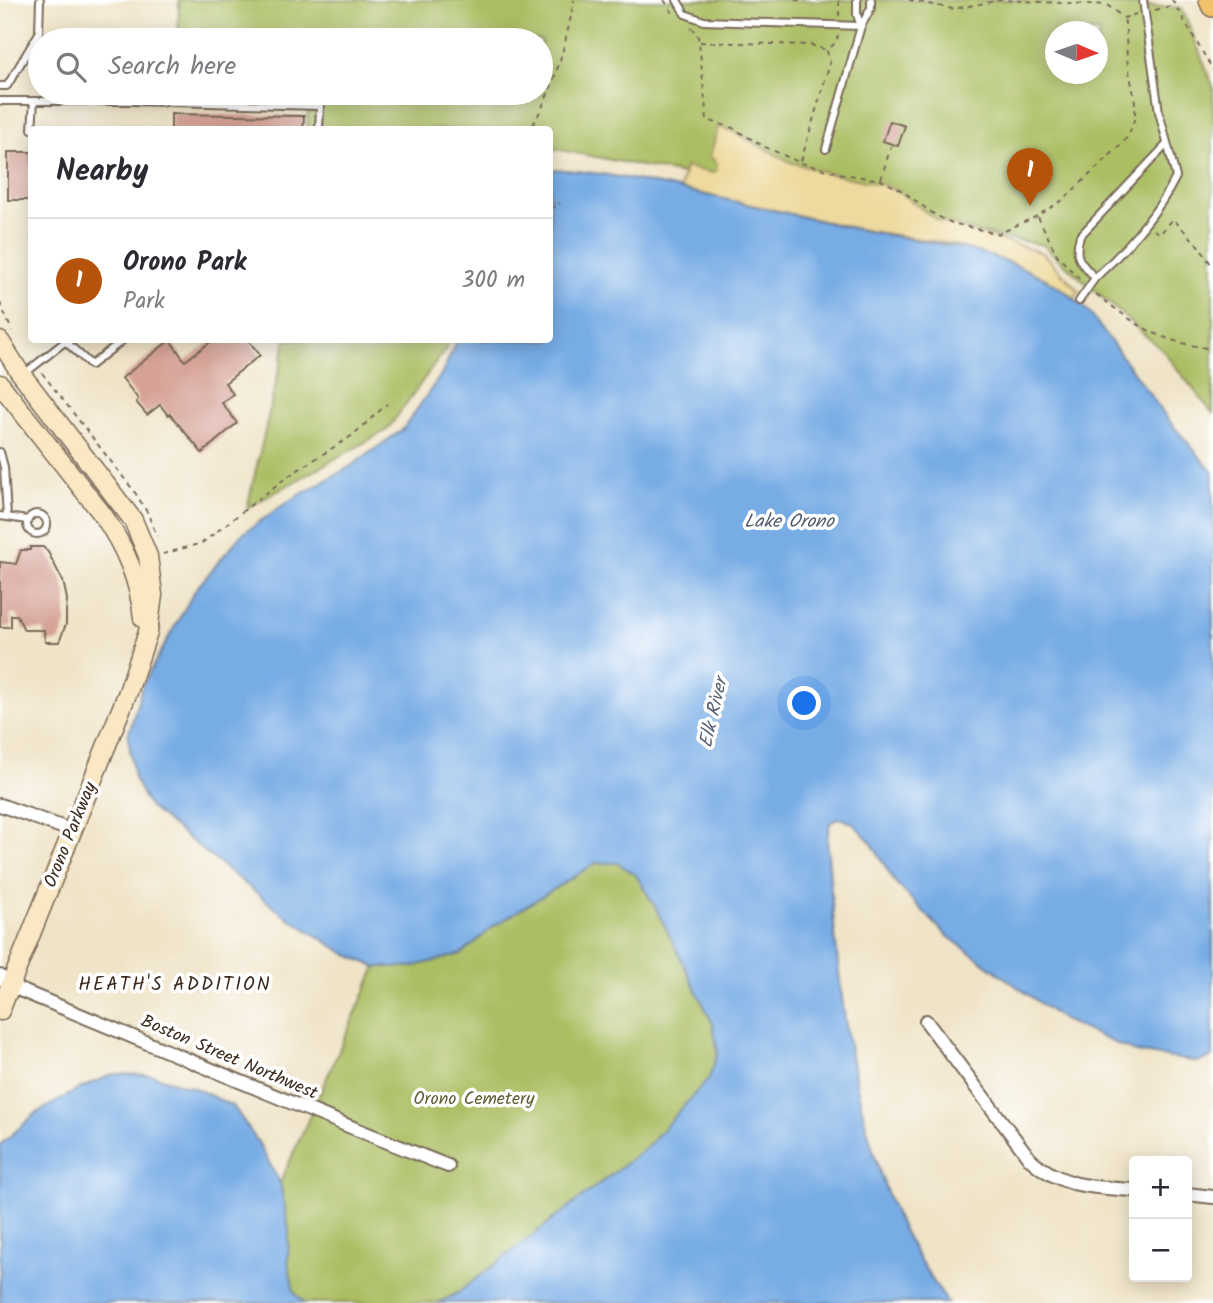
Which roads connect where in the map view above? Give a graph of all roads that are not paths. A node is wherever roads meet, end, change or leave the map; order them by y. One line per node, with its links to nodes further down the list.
1 (40, 0): 9 (lane)
2 (677, 0): 8 (lane)
3 (857, 0): 8 (lane)
4 (871, 0): 8 (lane)
5 (1143, 0): 18 (lane)
6 (1211, 0): 7 (highway)
7 (1213, 5)
8 (861, 26): 19 (lane)
9 (39, 28)
10 (28, 51): 11 (lane)
11 (0, 86)
12 (0, 101): 13 (lane)
13 (28, 101)
14 (34, 105): 16 (lane)
15 (282, 105): 17 (lane)
16 (32, 126)
17 (319, 126)
18 (1167, 144): 20 (lane); 20 (lane)
19 (826, 149)
20 (1095, 278): 21 (lane)
21 (1079, 301)
22 (8, 339): 26 (street)
23 (62, 343): 26 (lane)
24 (69, 343): 25 (lane)
25 (119, 343)
26 (29, 370): 31 (street)
27 (1, 388): 31 (street)
28 (0, 452): 29 (lane)
29 (4, 516): 30 (lane)
30 (27, 520)
31 (141, 657): 33 (street, Orono Parkway)
32 (0, 805): 33 (street)
33 (73, 831): 34 (street, Orono Parkway)
34 (5, 981): 35 (street, Orono Parkway); 37 (street, Boston Street Northwest)
35 (0, 1012)
36 (926, 1021): 38 (street)
37 (448, 1166)
38 (1129, 1190)
39 (1192, 1195): 40 (street)
40 (1213, 1197)

